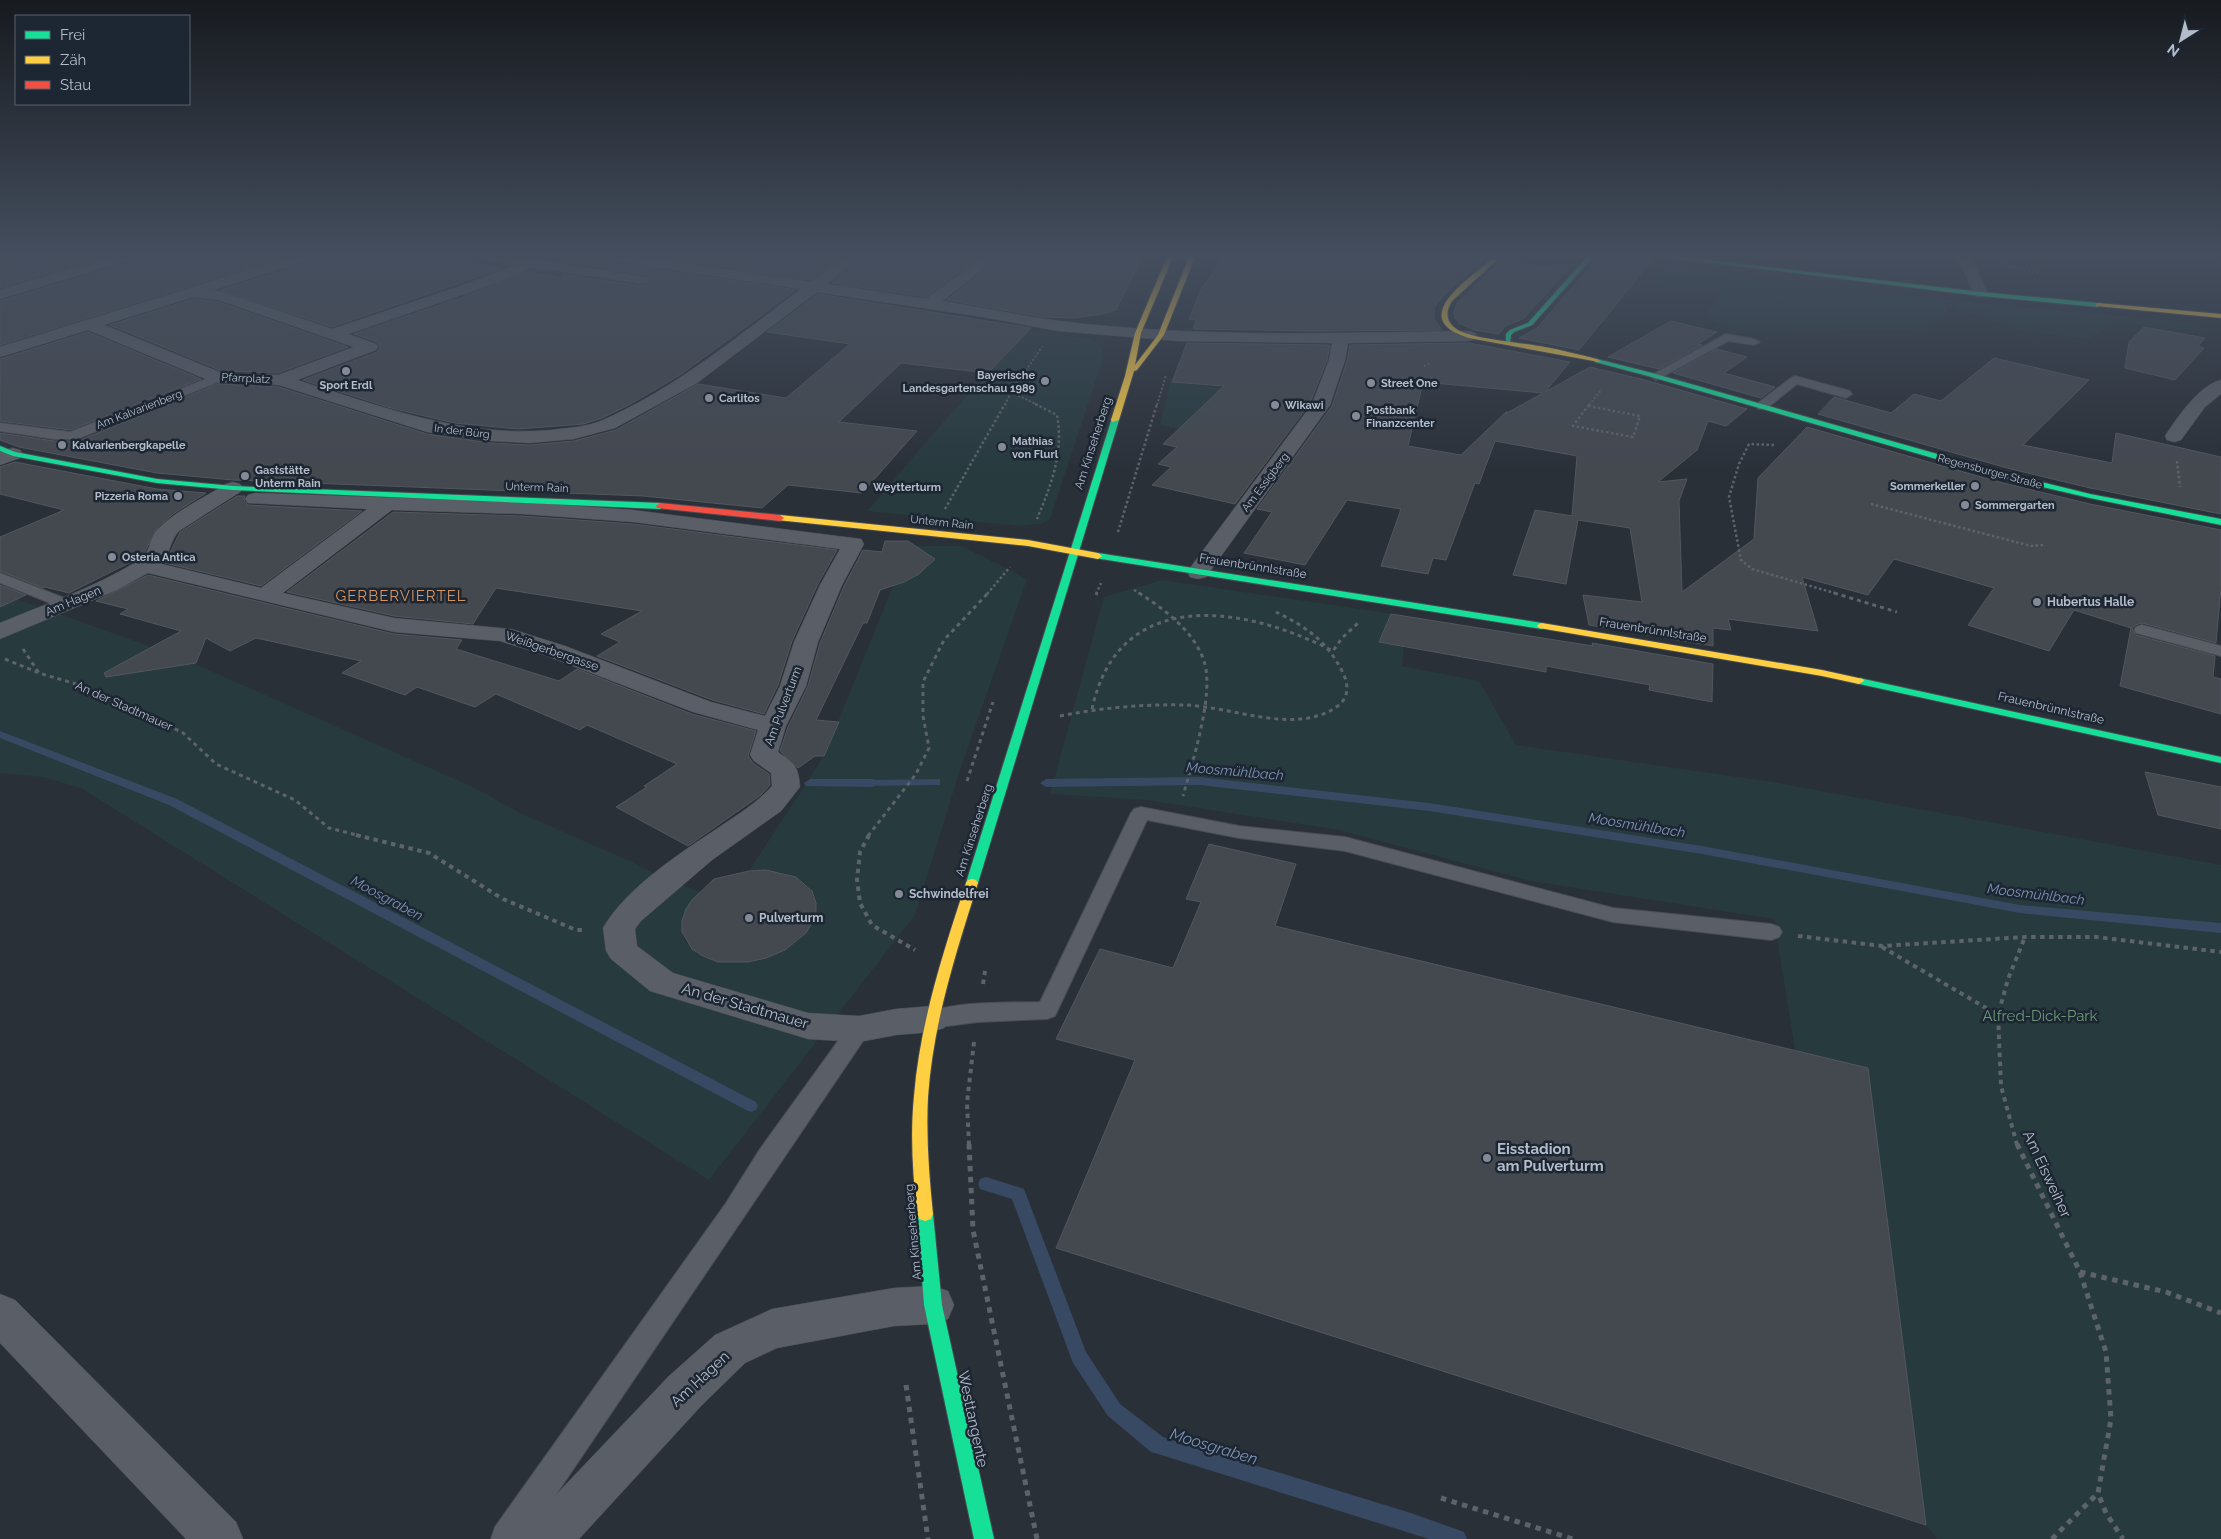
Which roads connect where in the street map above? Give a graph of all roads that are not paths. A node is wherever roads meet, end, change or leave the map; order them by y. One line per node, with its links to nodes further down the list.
1 (73, 329): 18 (street)
2 (100, 329): 21 (street, Pfarrplatz)
3 (317, 329): 12 (street, Pfarrplatz)
4 (347, 329): 12 (street)
5 (758, 329): 22 (street, In der Bürg)
6 (1095, 329): 11 (street)
7 (1140, 329): 11 (street, Am Kinseherberg)
8 (1163, 329): 13 (street, Am Kinseherberg)
9 (1452, 329): 14 (street, Regensburger Straße)
10 (1518, 329): 16 (street)
11 (1138, 333): 13 (street); 19 (street, Am Kinseherberg)
12 (332, 334): 22 (street, Pfarrplatz)
13 (1161, 335): 15 (street); 19 (street, Am Kinseherberg)
14 (1468, 336): 15 (street); 16 (street, Regensburger Straße)
15 (1341, 338): 36 (street, Am Essigberg)
16 (1508, 342): 20 (street, Regensburger Straße)
17 (1754, 342): 20 (lane)
18 (0, 352)
19 (1130, 376): 34 (street, Am Kinseherberg)
20 (1656, 376): 25 (street, Regensburger Straße)
21 (219, 378): 22 (street, Pfarrplatz); 26 (lane, Am Kalvarienberg)
22 (280, 380)
23 (2221, 385): 27 (street)
24 (1846, 394): 25 (lane)
25 (1762, 406): 33 (street, Regensburger Straße)
26 (0, 427)
27 (2174, 436)
28 (4, 453): 29 (street, Unterm Rain)
29 (232, 488): 32 (street, Unterm Rain); 35 (street)
30 (255, 499): 31 (street)
31 (387, 504): 32 (street); 38 (street)
32 (638, 510): 34 (street, Unterm Rain); 43 (street, Am Pulverturm)
33 (2221, 522)
34 (1076, 552): 36 (street, Frauenbrünnlstraße); 47 (street, Am Kinseherberg)
35 (145, 566): 38 (street, Weißgerbergasse); 39 (street, Am Hagen)
36 (1198, 572): 44 (street, Frauenbrünnlstraße)
37 (0, 578): 39 (lane)
38 (265, 596): 43 (street, Weißgerbergasse)
39 (66, 604): 41 (street, Am Hagen)
40 (2142, 630): 42 (lane)
41 (0, 632)
42 (2221, 651)
43 (773, 726): 45 (street, Am Pulverturm)
44 (2221, 760)
45 (624, 920): 48 (street, An der Stadtmauer)
46 (1771, 932): 47 (lane)
47 (932, 1019): 48 (street, An der Stadtmauer); 49 (street, Am Kinseherberg)
48 (859, 1029): 52 (lane)
49 (934, 1305): 53 (street, Am Hagen); 54 (street, Westtangente)
50 (0, 1314): 51 (street)
51 (219, 1539)
52 (507, 1539)
53 (547, 1539)
54 (984, 1539)

